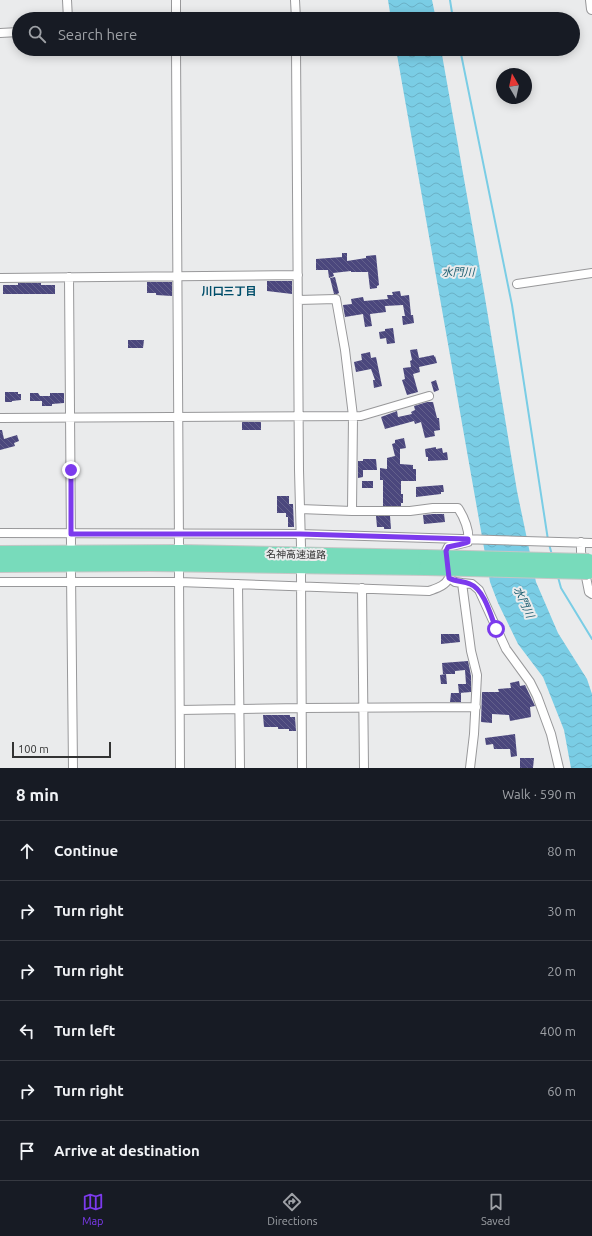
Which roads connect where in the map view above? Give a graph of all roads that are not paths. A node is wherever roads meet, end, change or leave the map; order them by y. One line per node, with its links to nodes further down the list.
1 (67, 0): 6 (street)
2 (176, 0): 7 (street)
3 (295, 0): 8 (street)
4 (591, 0): 5 (street)
5 (592, 9)
6 (68, 12)
7 (176, 12)
8 (296, 12)
9 (0, 32): 10 (street)
10 (12, 32)
11 (176, 56): 15 (street)
12 (296, 56): 14 (street)
13 (592, 273): 18 (street)
14 (298, 275): 15 (street); 19 (street)
15 (178, 276): 16 (street); 23 (street)
16 (69, 277): 17 (street); 25 (street)
17 (0, 278)
18 (517, 284)
19 (298, 300): 21 (street); 22 (street)
20 (429, 396): 22 (street)
21 (298, 416): 22 (street); 23 (street); 26 (street)
22 (353, 416): 27 (street)
23 (179, 417): 25 (street); 30 (street)
24 (0, 418): 25 (street)
25 (69, 418): 29 (street)
26 (300, 509): 27 (street); 31 (street)
27 (352, 511): 32 (street)
28 (0, 533): 29 (street)
29 (71, 534): 30 (street); 35 (street)
30 (179, 534): 31 (street); 36 (street)
31 (300, 534): 32 (street); 37 (street)
32 (468, 539): 33 (street); 45 (street)
33 (581, 542): 34 (street); 53 (street)
34 (592, 543)
35 (71, 544)
36 (179, 545)
37 (301, 546)
38 (0, 551): 39 (highway, 名神高速道路)
39 (425, 563): 40 (highway, 名神高速道路); 41 (highway, 名神高速道路, bridge)
40 (0, 565)
41 (590, 567)
42 (179, 572): 48 (street)
43 (71, 573): 47 (street)
44 (301, 573): 51 (street)
45 (449, 578): 49 (street); 52 (street)
46 (0, 582): 47 (street)
47 (71, 582): 48 (street); 59 (street)
48 (178, 582): 50 (street); 58 (street)
49 (462, 583): 54 (street); 65 (street)
50 (238, 584): 51 (street); 57 (street)
51 (302, 586): 52 (street); 55 (street)
52 (362, 588): 56 (street)
53 (592, 594)
54 (476, 707): 56 (street); 64 (street)
55 (302, 708): 56 (street); 57 (street); 62 (street)
56 (364, 708): 63 (street)
57 (240, 709): 58 (street); 61 (street)
58 (180, 710): 60 (street)
59 (73, 768)
60 (180, 768)
61 (240, 768)
62 (302, 768)
63 (364, 768)
64 (470, 768)
65 (560, 768)

